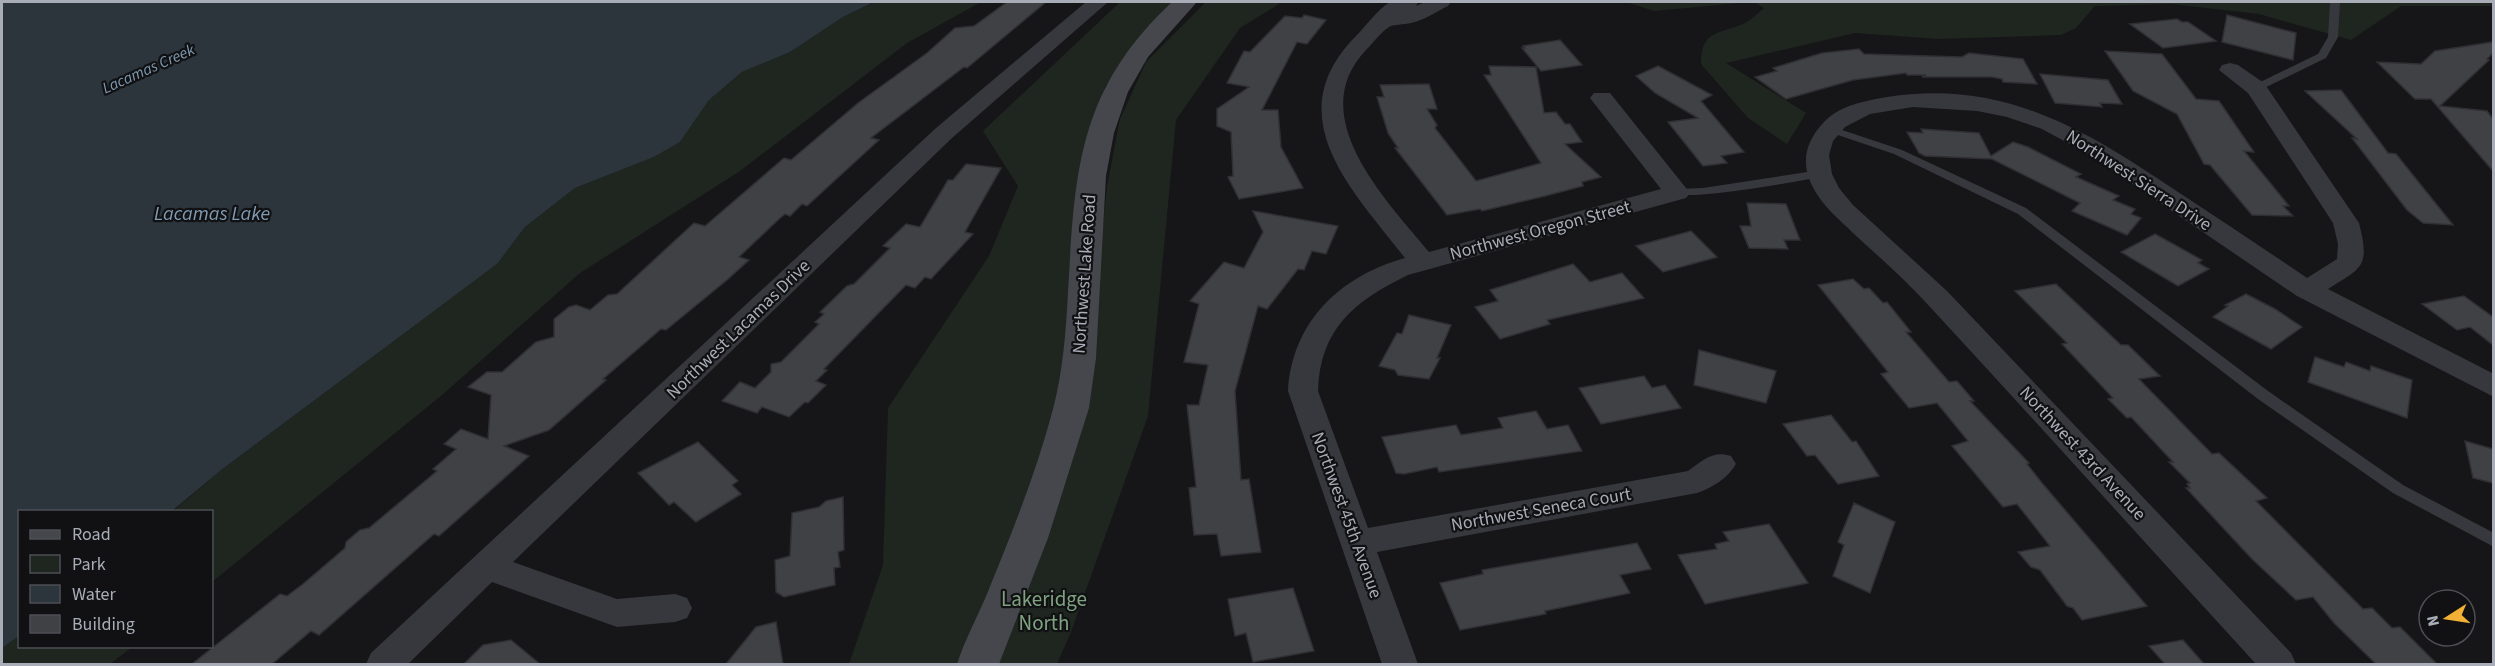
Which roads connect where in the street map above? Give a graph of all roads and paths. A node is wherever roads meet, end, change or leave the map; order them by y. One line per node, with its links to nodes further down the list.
1 (1098, 2): 20 (street, Northwest Lacamas Drive)
2 (1185, 2): 23 (main road, Northwest Lake Road)
3 (1408, 2): 6 (street)
4 (1441, 2): 6 (street)
5 (2335, 2): 8 (lane)
6 (1384, 22): 13 (street)
7 (2230, 70): 8 (street)
8 (2256, 88): 14 (street)
9 (1602, 98): 12 (street)
10 (1830, 129): 11 (street); 14 (street, Northwest Sierra Drive); 18 (lane)
11 (1820, 174): 12 (lane, Northwest Oregon Street); 25 (street, Northwest 43rd Avenue)
12 (1677, 193): 13 (street, Northwest Oregon Street)
13 (1422, 262): 15 (street, Northwest Oregon Street)
14 (2307, 290): 16 (street, Northwest Sierra Drive)
15 (1304, 364): 19 (street, Northwest 45th Avenue)
16 (2493, 387)
17 (1720, 464): 19 (street, Northwest Seneca Court)
18 (2493, 541)
19 (1358, 543): 24 (street, Northwest 45th Avenue)
20 (488, 567): 21 (street); 22 (street, Northwest Lacamas Drive)
21 (675, 608)
22 (384, 664)
23 (978, 664)
24 (1400, 664)
25 (2278, 664)

